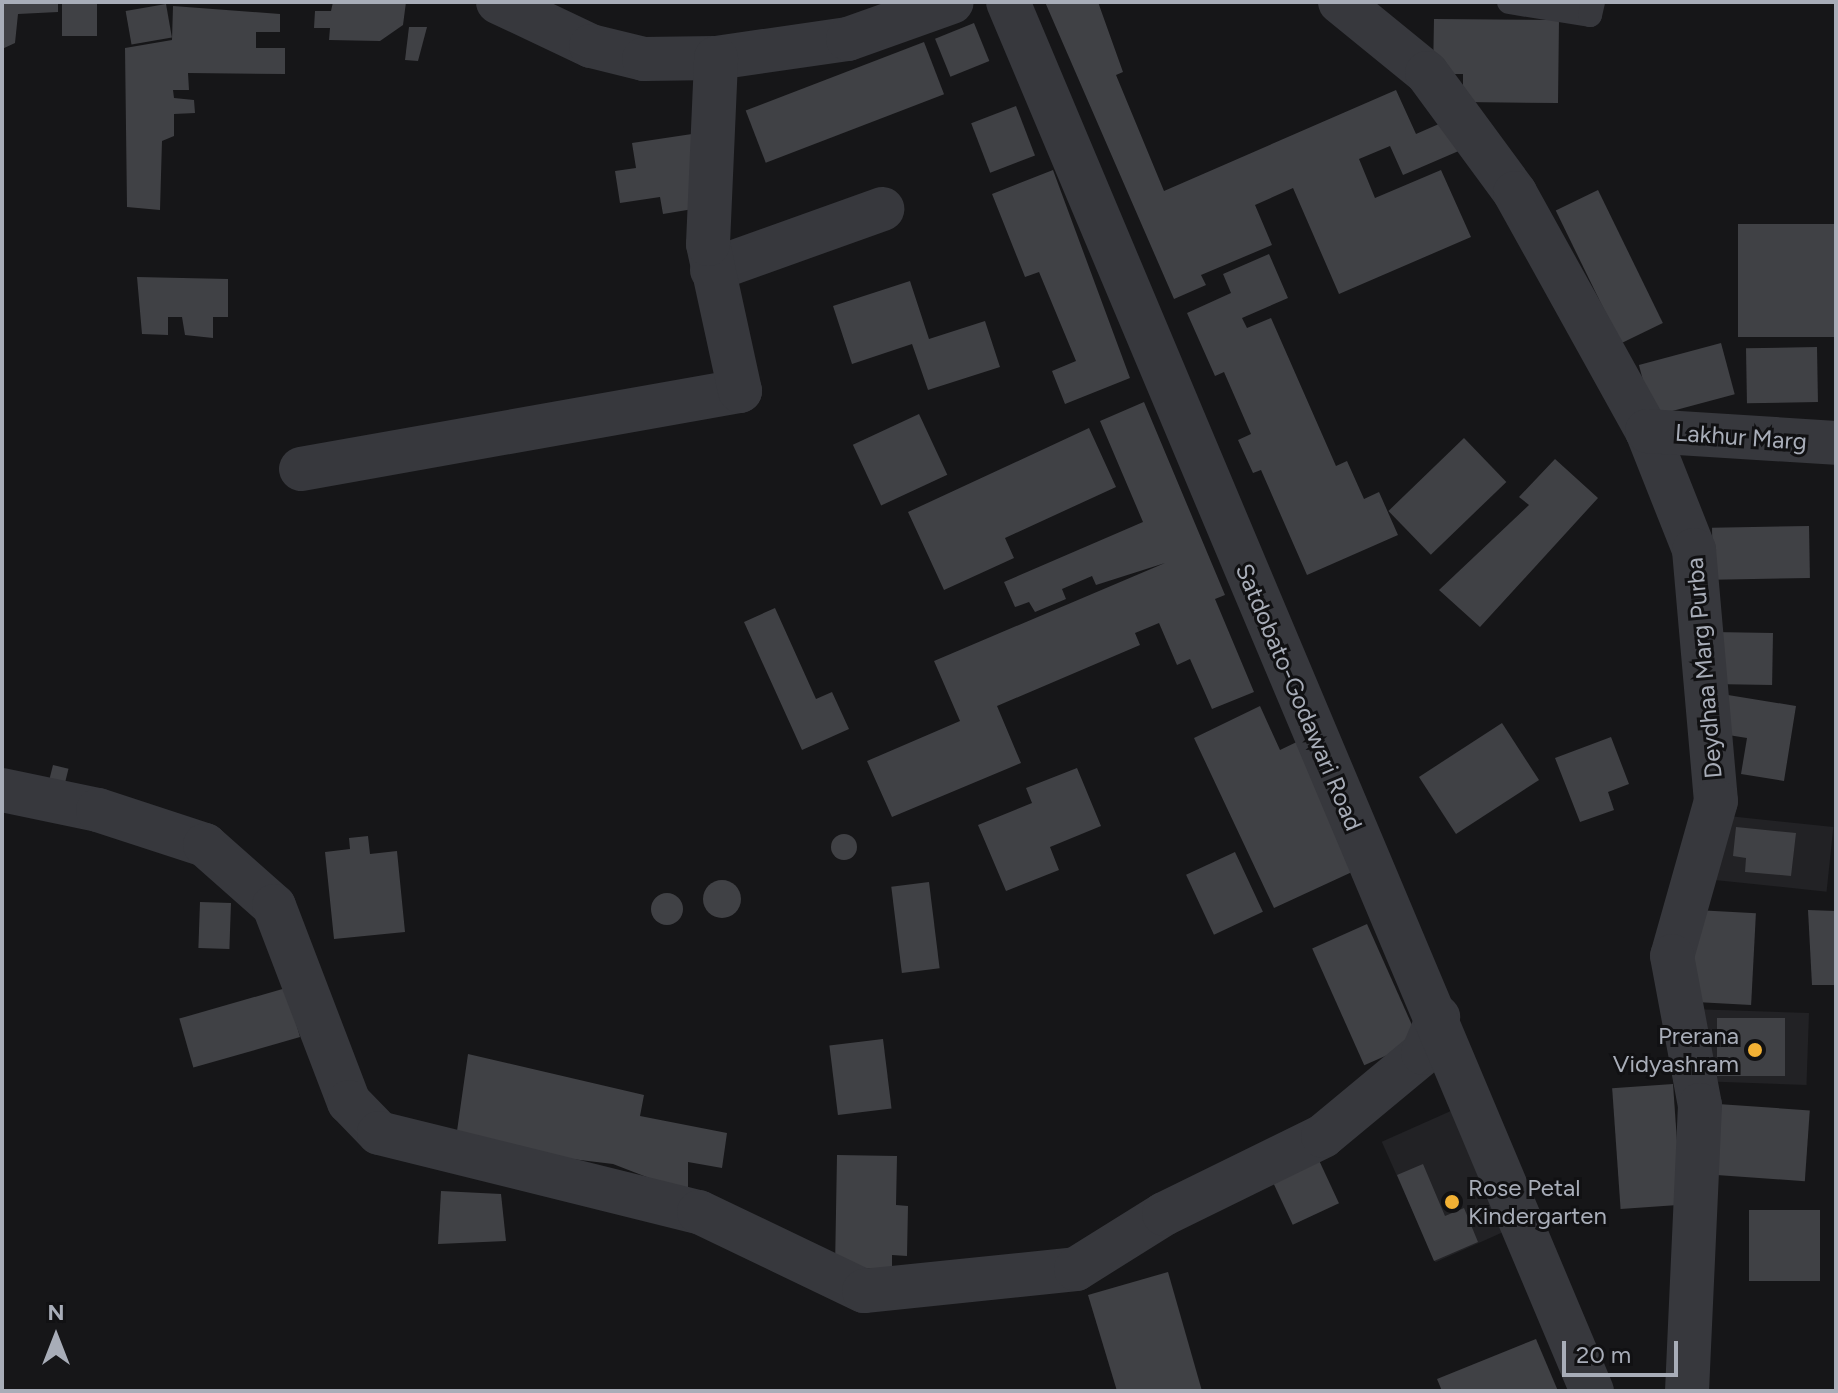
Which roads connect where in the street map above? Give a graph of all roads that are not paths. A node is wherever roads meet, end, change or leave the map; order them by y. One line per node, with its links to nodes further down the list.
1 (498, 2): 7 (street)
2 (952, 2): 7 (street)
3 (1008, 2): 14 (street, Satdobato-Godawari Road)
4 (1340, 2): 10 (street, Deydhaa Marg Purba)
5 (1509, 2): 6 (lane)
6 (1593, 2)
7 (716, 58): 9 (street)
8 (882, 209): 9 (street)
9 (712, 270): 12 (street)
10 (1647, 431): 11 (street, Lakhur Marg); 16 (street, Deydhaa Marg Purba)
11 (1836, 443)
12 (301, 469)
13 (2, 790): 14 (street)
14 (1438, 1017): 15 (street, Satdobato-Godawari Road)
15 (1592, 1391)
16 (1687, 1391)

